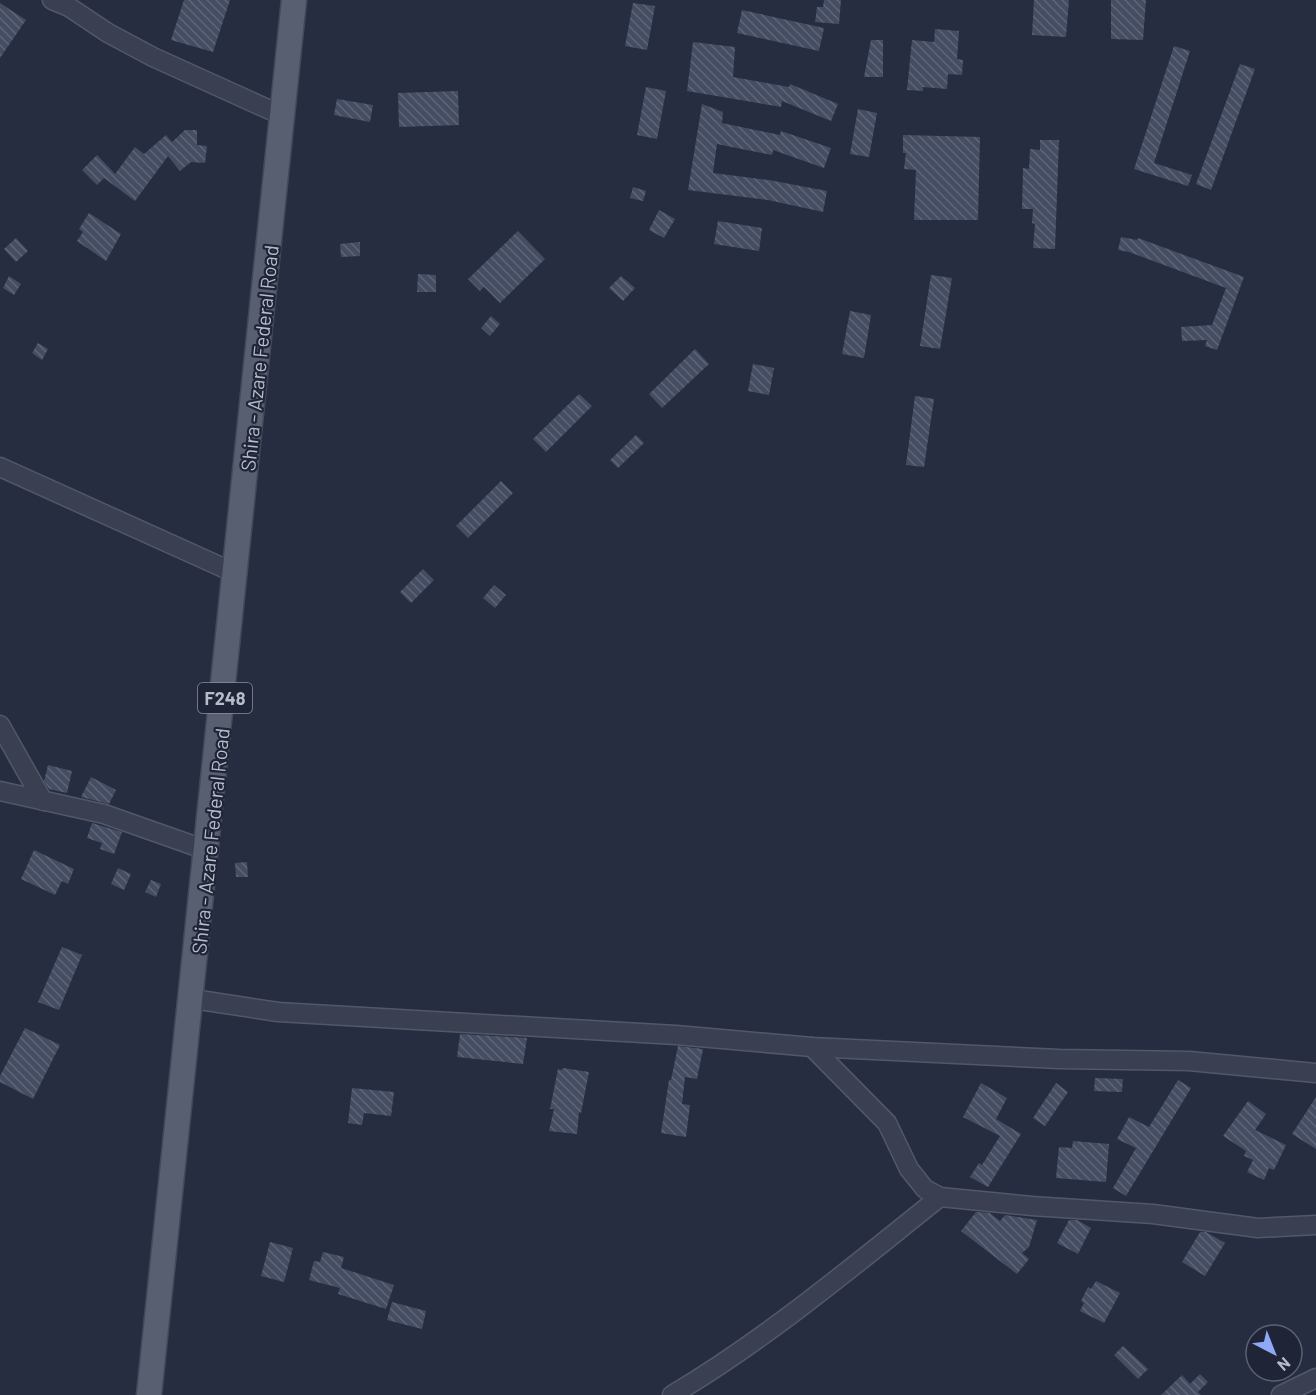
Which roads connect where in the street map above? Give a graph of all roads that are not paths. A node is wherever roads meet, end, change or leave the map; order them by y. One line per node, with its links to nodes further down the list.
1 (52, 0): 3 (street)
2 (294, 0): 3 (main road, Shira - Azare Federal Road / F248)
3 (283, 116): 5 (main road, Shira - Azare Federal Road / F248)
4 (0, 467): 5 (street)
5 (237, 574): 9 (main road, Shira - Azare Federal Road / F248)
6 (0, 725): 8 (street)
7 (0, 791): 8 (street)
8 (43, 801): 9 (street)
9 (209, 851): 10 (main road, Shira - Azare Federal Road / F248)
10 (193, 999): 11 (street); 16 (main road, Shira - Azare Federal Road / F248)
11 (812, 1047): 12 (street); 13 (street)
12 (1316, 1073)
13 (940, 1197): 14 (street); 17 (street)
14 (1316, 1225)
15 (1316, 1378): 18 (street)
16 (149, 1395)
17 (672, 1395)
18 (1281, 1395)

